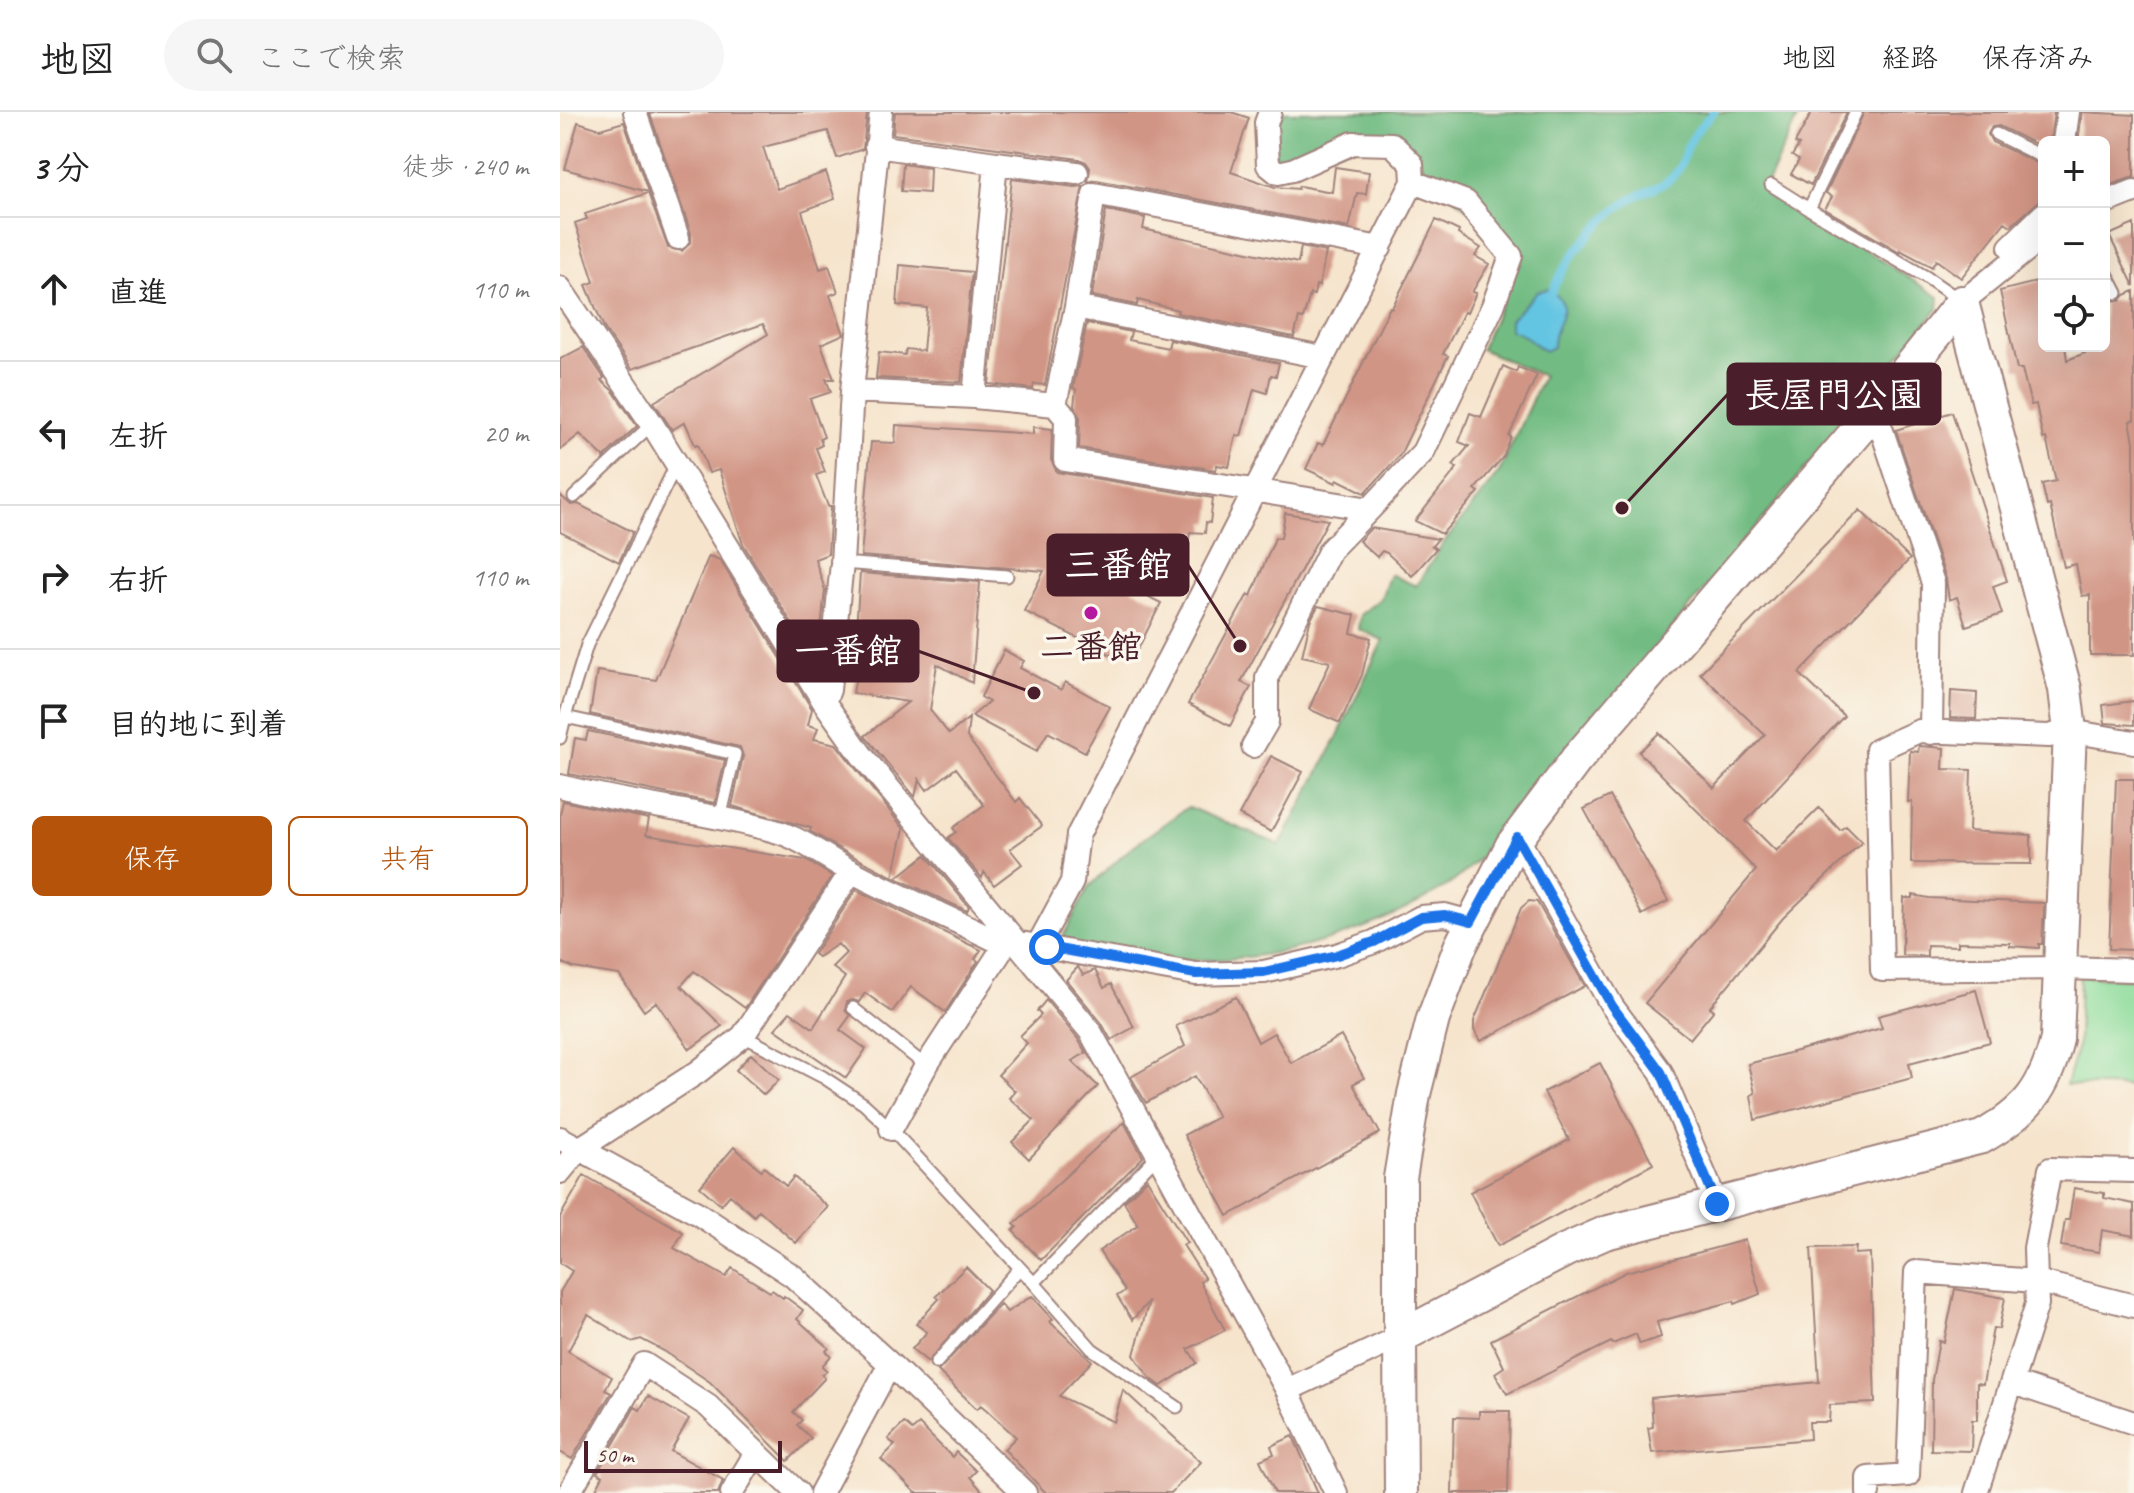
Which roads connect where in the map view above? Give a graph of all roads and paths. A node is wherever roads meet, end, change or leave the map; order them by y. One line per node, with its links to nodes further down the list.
1 (635, 112): 18 (street)
2 (881, 112): 8 (street)
3 (1270, 112): 12 (street)
4 (1856, 112): 16 (lane)
5 (2068, 112): 7 (street)
6 (1996, 134): 9 (lane)
7 (2065, 136)
8 (876, 146): 10 (street); 28 (street)
9 (2038, 155)
10 (996, 163): 11 (street); 29 (street)
11 (1077, 173)
12 (1413, 182): 20 (street); 36 (street)
13 (1771, 185): 16 (lane)
14 (2134, 191): 15 (street)
15 (2110, 201)
16 (1809, 209): 25 (lane)
17 (2038, 220): 21 (street)
18 (678, 238)
19 (2038, 240): 21 (street)
20 (1380, 248): 26 (street); 27 (street)
21 (2004, 266): 25 (street)
22 (2110, 280): 24 (lane)
23 (560, 288): 32 (street)
24 (2117, 293)
25 (1962, 302): 31 (street); 41 (street)
26 (1076, 307): 27 (street); 30 (street)
27 (1322, 357): 34 (street)
28 (852, 391): 29 (street); 37 (street)
29 (974, 397): 30 (street)
30 (1055, 405): 34 (street)
31 (1875, 410): 42 (street); 48 (street)
32 (652, 424): 33 (street); 35 (lane)
33 (677, 463): 39 (street); 40 (lane)
34 (1252, 492): 36 (street); 51 (street)
35 (574, 497)
36 (1370, 509): 45 (street)
37 (842, 563): 38 (lane); 39 (street)
38 (1007, 576)
39 (824, 702): 51 (street)
40 (565, 717): 43 (lane); 47 (lane)
41 (2070, 731): 42 (street); 44 (street); 52 (street)
42 (1931, 733): 52 (street)
43 (560, 738)
44 (2134, 742)
45 (1253, 746)
46 (560, 786): 47 (street)
47 (720, 819): 49 (street)
48 (1517, 837): 50 (street); 62 (street)
49 (851, 872): 51 (street); 55 (street)
50 (1471, 922): 51 (street); 67 (street)
51 (1019, 944): 56 (street); 59 (street)
52 (2062, 968): 53 (street); 62 (street)
53 (2134, 970)
54 (853, 1008): 56 (lane)
55 (743, 1036): 57 (lane); 58 (street)
56 (926, 1066): 57 (street)
57 (891, 1129): 63 (lane)
58 (570, 1143): 61 (street); 69 (street)
59 (1158, 1155): 65 (lane); 71 (street)
60 (2134, 1171): 64 (street)
61 (560, 1172)
62 (1717, 1204): 67 (street)
63 (1020, 1268): 65 (lane); 68 (lane)
64 (2036, 1281): 66 (street); 70 (street); 82 (street)
65 (1034, 1283): 72 (lane)
66 (2134, 1306)
67 (1400, 1337): 71 (street); 81 (street)
68 (936, 1363)
69 (890, 1364): 78 (street); 79 (street)
70 (2013, 1383): 73 (street); 83 (street)
71 (1287, 1390): 80 (street)
72 (1177, 1407)
73 (2134, 1423)
74 (755, 1454): 75 (street); 76 (street); 77 (street)
75 (568, 1483)
76 (732, 1493)
77 (798, 1493)
78 (821, 1493)
79 (1025, 1493)
80 (1336, 1493)
81 (1401, 1493)
82 (1868, 1493)
83 (1976, 1493)

